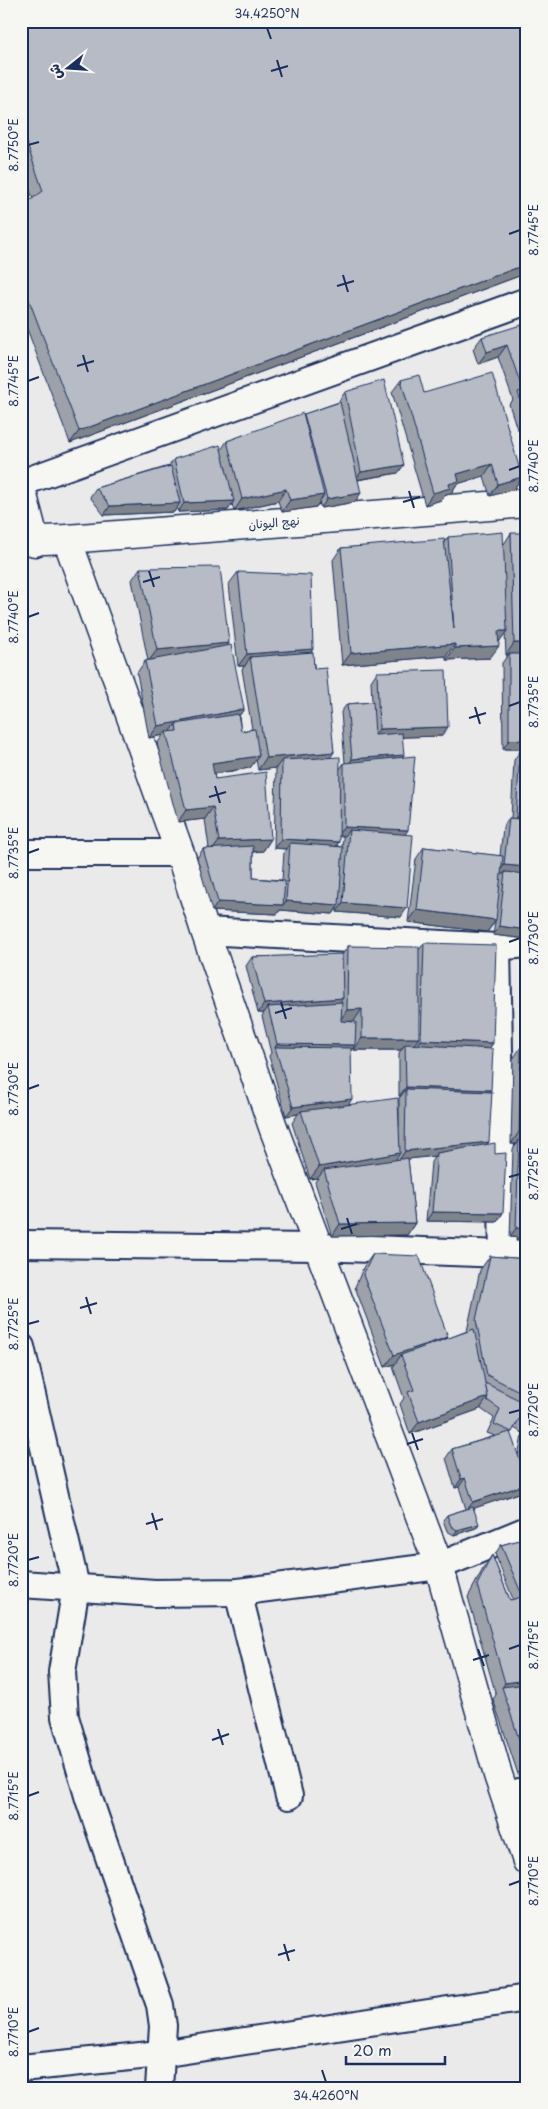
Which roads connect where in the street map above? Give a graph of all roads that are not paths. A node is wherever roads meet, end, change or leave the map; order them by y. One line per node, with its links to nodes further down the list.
1 (527, 301): 2 (street)
2 (21, 483)
3 (21, 488): 6 (street)
4 (527, 503): 5 (street, نهج اليونان)
5 (67, 539): 6 (street, نهج اليونان); 8 (street)
6 (28, 541)
7 (21, 853): 8 (street)
8 (180, 853): 9 (street)
9 (205, 931): 11 (street); 13 (street)
10 (527, 944): 11 (street)
11 (497, 948): 14 (street)
12 (21, 1244): 13 (street)
13 (318, 1247): 14 (street); 17 (street)
14 (515, 1256)
15 (21, 1348): 19 (street)
16 (527, 1530): 17 (street)
17 (439, 1566): 20 (street); 21 (street)
18 (21, 1584): 19 (street)
19 (76, 1587): 20 (street); 25 (street)
20 (238, 1592): 22 (street)
21 (516, 1793): 23 (street)
22 (289, 1796)
23 (527, 1861)
24 (527, 1998): 25 (street)
25 (160, 2054): 26 (street); 27 (street)
26 (21, 2068)
27 (159, 2088)

